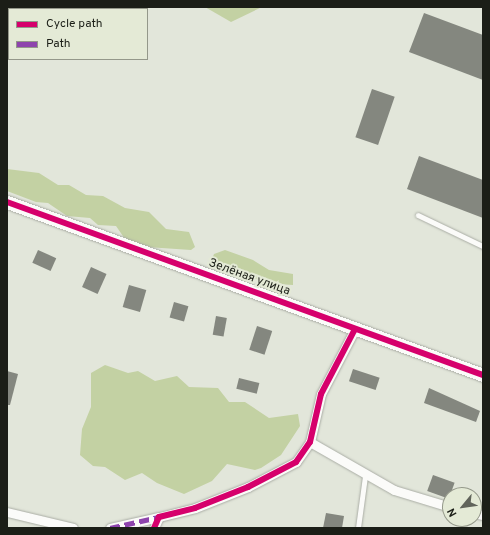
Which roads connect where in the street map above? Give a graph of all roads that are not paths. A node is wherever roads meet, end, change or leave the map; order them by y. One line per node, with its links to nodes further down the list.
1 (7, 202): 4 (street, Зелёная улица)
2 (418, 215): 3 (lane)
3 (483, 246)
4 (355, 329): 5 (street, Зелёная улица); 6 (street)
5 (483, 375)
6 (310, 442): 7 (street); 10 (street)
7 (365, 476): 8 (street); 14 (lane)
8 (442, 505)
9 (7, 512): 11 (street)
10 (159, 517): 12 (street); 13 (street)
11 (73, 528)
12 (110, 528)
13 (154, 528)
14 (358, 528)

